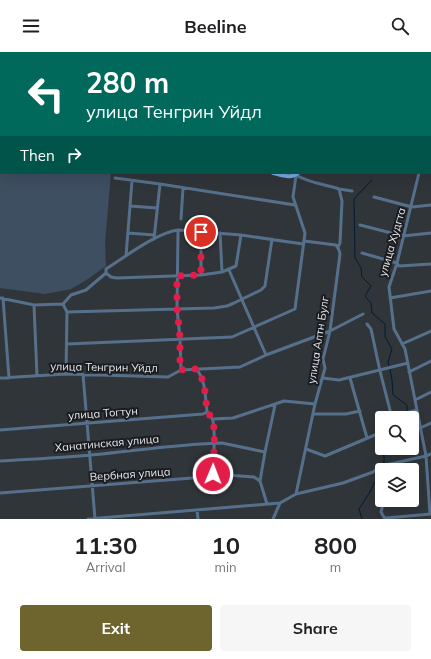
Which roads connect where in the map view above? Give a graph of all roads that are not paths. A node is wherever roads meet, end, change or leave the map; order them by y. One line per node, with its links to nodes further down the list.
1 (277, 174): 2 (main road)
2 (297, 174): 8 (street); 11 (street)
3 (419, 174): 14 (street, улица Худгта)
4 (115, 178): 5 (street)
5 (132, 181): 6 (street); 13 (street)
6 (160, 184): 7 (street); 15 (street)
7 (183, 188): 11 (street); 16 (street)
8 (338, 189): 9 (street); 28 (street, улица Алтн Булг)
9 (352, 192)
10 (374, 197): 14 (street)
11 (295, 205): 27 (street)
12 (431, 205): 14 (street)
13 (130, 206): 15 (street); 20 (street)
14 (412, 207): 24 (street, улица Худгта)
15 (157, 208): 25 (street)
16 (181, 219)
17 (360, 225): 24 (street)
18 (178, 230): 19 (street); 25 (street); 37 (street)
19 (201, 232): 21 (street); 36 (street)
20 (128, 233): 25 (street); 30 (street)
21 (220, 233): 23 (street); 34 (street)
22 (431, 233): 24 (street)
23 (241, 235): 26 (street); 33 (street)
24 (403, 236): 31 (street, улица Худгта)
25 (154, 237): 30 (street)
26 (272, 239): 27 (street); 41 (street)
27 (303, 242): 28 (street); 48 (street)
28 (338, 247): 50 (street, улица Алтн Булг)
29 (362, 253): 31 (street)
30 (126, 256): 35 (street)
31 (397, 263): 32 (street); 40 (street, улица Худгта)
32 (431, 264)
33 (229, 270): 34 (street); 41 (street)
34 (222, 272): 36 (street)
35 (106, 273): 37 (street); 42 (street)
36 (201, 275): 37 (street)
37 (177, 276): 44 (street)
38 (431, 292): 40 (street)
39 (1, 298): 43 (street); 65 (street)
40 (390, 298): 53 (street, улица Худгта)
41 (242, 299): 44 (street); 48 (street)
42 (63, 304): 43 (street); 45 (street)
43 (34, 305): 63 (street)
44 (177, 308): 45 (street); 51 (street)
45 (67, 312): 52 (street)
46 (363, 314): 50 (street, улица Тенгрин Уйдл)
47 (367, 324): 59 (street)
48 (255, 328): 51 (street); 54 (street)
49 (431, 331): 53 (street)
50 (330, 332): 54 (street, улица Тенгрин Уйдл); 66 (street, улица Алтн Булг)
51 (180, 338): 52 (street); 58 (street)
52 (67, 344): 61 (street)
53 (402, 344): 56 (street, улица Худгта)
54 (266, 355): 57 (street, улица Тенгрин Уйдл)
55 (431, 361): 60 (street)
56 (408, 364): 59 (street); 60 (street, улица Худгта)
57 (197, 369): 58 (street, улица Тенгрин Уйдл); 76 (street)
58 (180, 370): 62 (street, улица Тенгрин Уйдл)
59 (380, 371): 67 (street); 74 (street)
60 (409, 372): 69 (street, улица Худгта)
61 (66, 374): 62 (street, улица Тенгрин Уйдл); 63 (street, улица Тенгрин Уйдл)
62 (83, 374): 79 (street)
63 (37, 376): 65 (street, улица Тенгрин Уйдл)
64 (0, 378): 65 (street, улица Тенгрин Уйдл)
65 (9, 378)
66 (323, 378): 67 (street); 71 (street, улица Алтн Булг)
67 (350, 378): 73 (street)
68 (431, 392): 69 (street)
69 (415, 400): 72 (street, улица Худгта)
70 (276, 404): 71 (street); 78 (street); 87 (street)
71 (315, 404): 77 (street, улица Алтн Булг)
72 (417, 410): 75 (street); 81 (street, улица Худгта)
73 (360, 411): 77 (street); 84 (street)
74 (390, 411)
75 (413, 411)
76 (207, 412): 78 (street); 79 (street, улица Тогтун)
77 (314, 414): 86 (street, улица Алтн Булг)
78 (213, 419): 85 (street)
79 (87, 423): 82 (street, улица Тогтун); 89 (street)
80 (431, 423): 81 (street)
81 (420, 428): 90 (street, улица Худгта)
82 (0, 430)
83 (375, 435): 84 (street)
84 (367, 438): 86 (street)
85 (215, 444): 87 (street, Ханатинская улица); 89 (street, Ханатинская улица); 93 (street)
86 (306, 449): 97 (street, улица Алтн Булг)
87 (265, 452): 94 (street)
88 (431, 454): 90 (street)
89 (90, 455): 91 (street, Ханатинская улица); 95 (street)
90 (426, 456): 92 (street); 102 (street, улица Худгта)
91 (0, 461)
92 (399, 462): 97 (street)
93 (213, 474): 94 (street, Вербная улица); 95 (street, Вербная улица)
94 (260, 481): 99 (street)
95 (92, 486): 96 (street, Вербная улица); 106 (street)
96 (0, 493)
97 (296, 494): 98 (street)
98 (280, 503): 99 (street); 108 (street)
99 (267, 504): 101 (street)
100 (382, 507): 104 (street)
101 (197, 510): 103 (street); 107 (street)
102 (431, 514): 104 (street)
103 (123, 518): 106 (street)
104 (385, 518)
105 (88, 519): 106 (street)
106 (95, 519)
107 (198, 519)
108 (273, 519)

